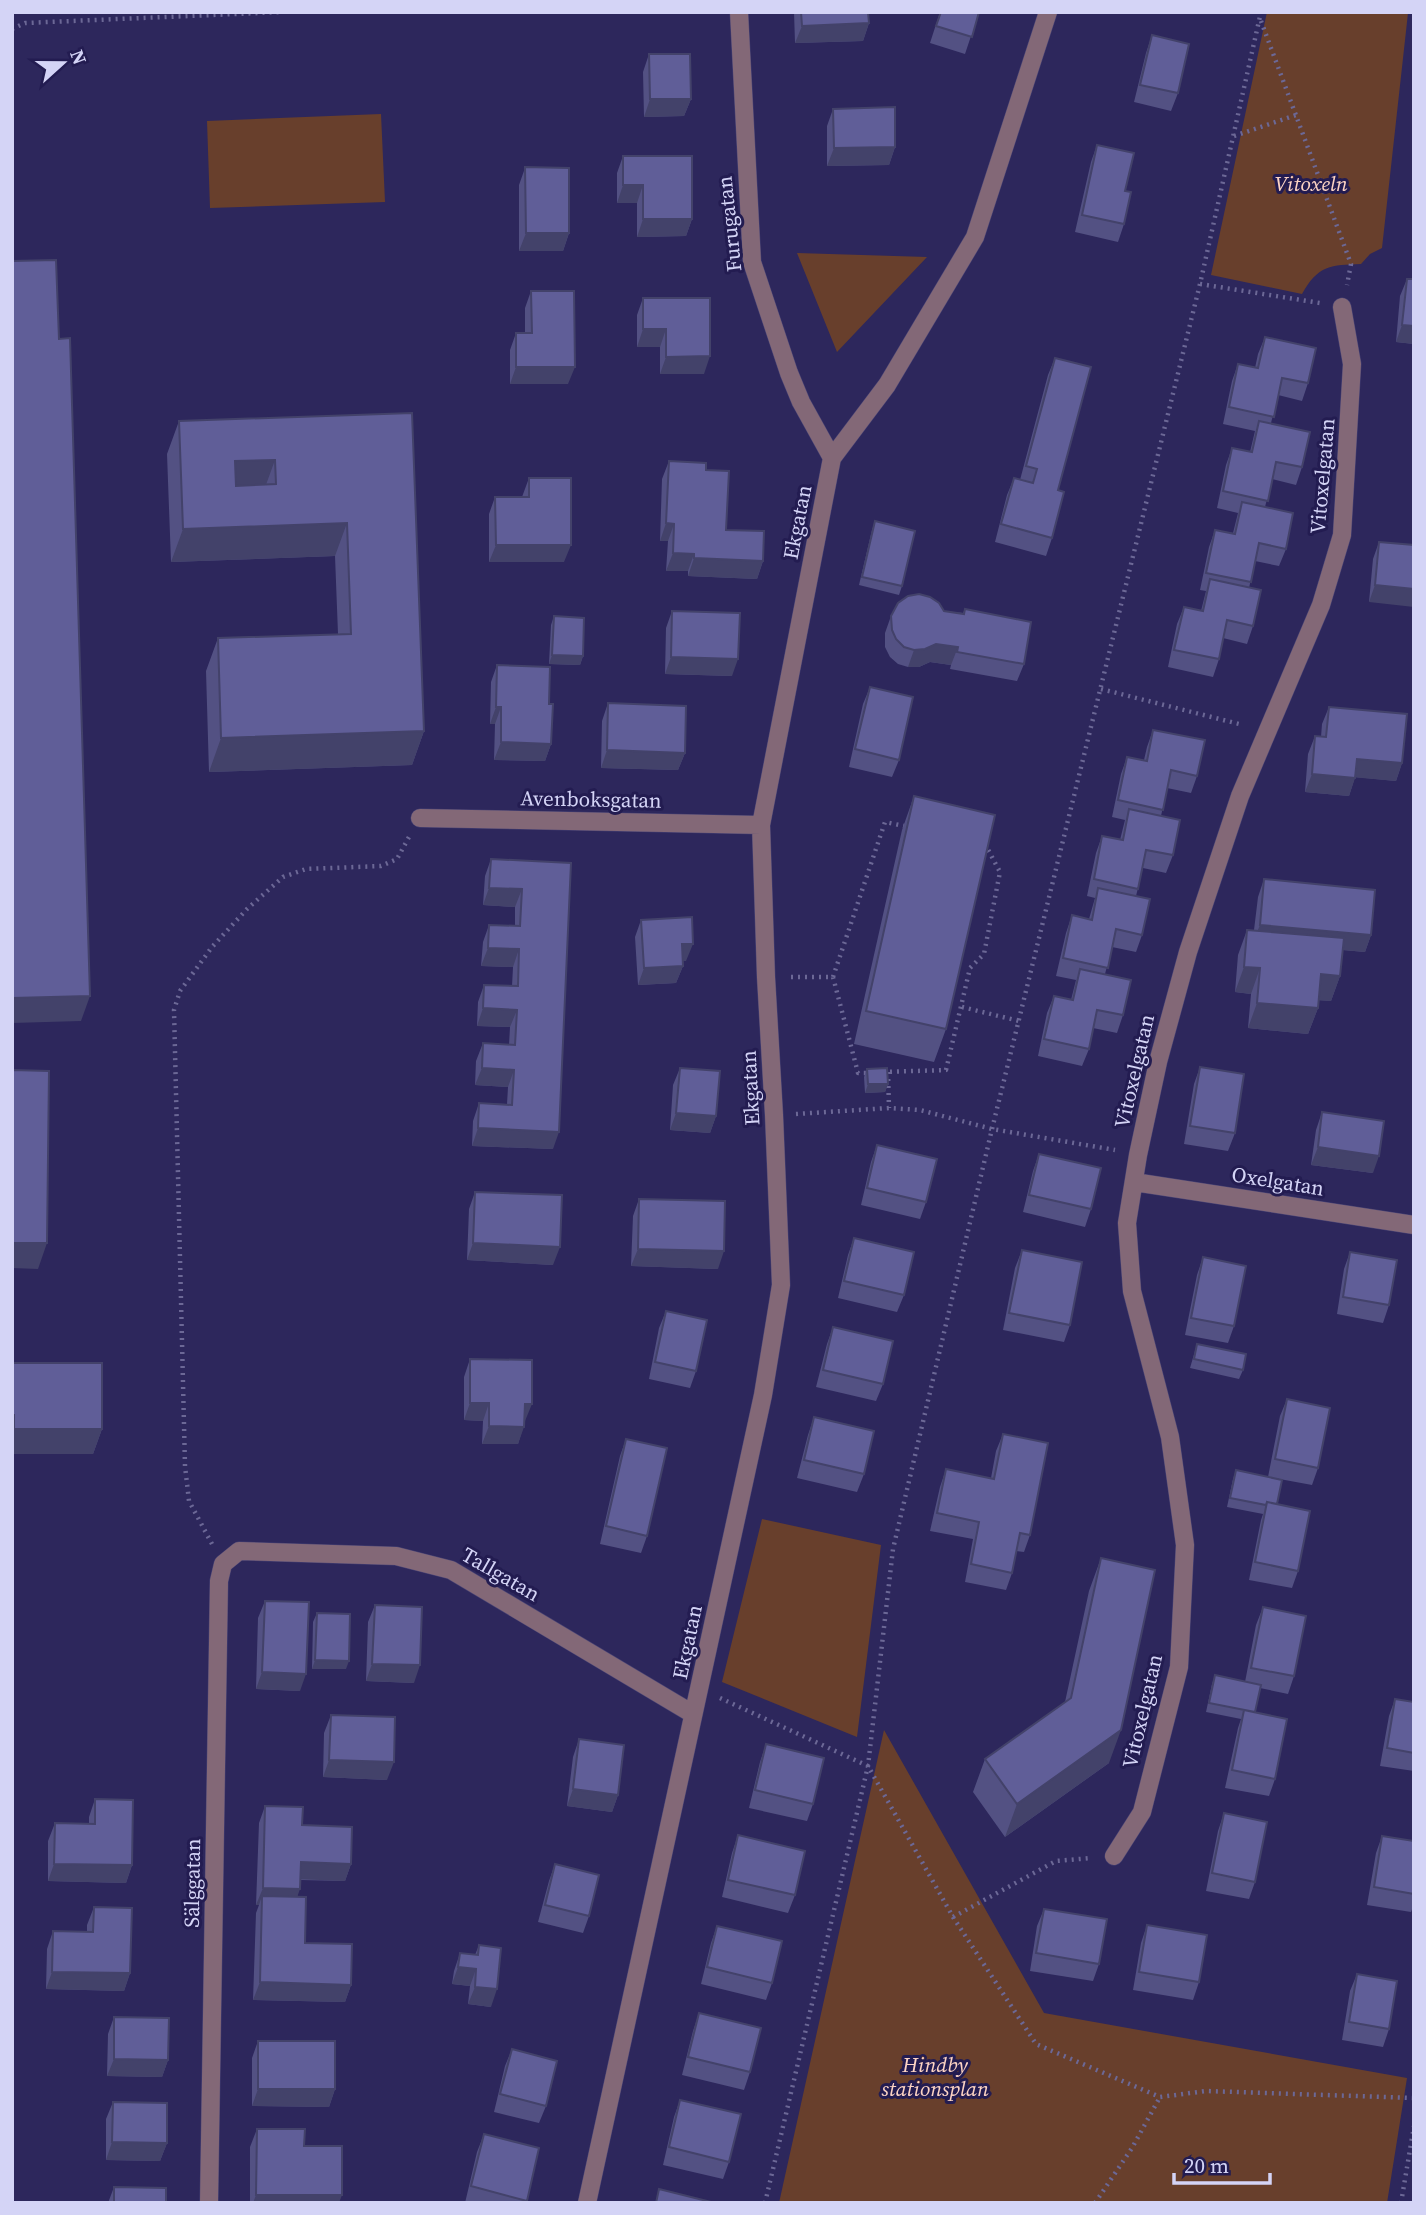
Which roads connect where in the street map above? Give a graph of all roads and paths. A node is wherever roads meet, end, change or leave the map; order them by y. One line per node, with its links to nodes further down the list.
1 (282, 12): 5 (path)
2 (739, 12): 10 (street, Furugatan)
3 (1048, 12): 10 (street, Ekgatan)
4 (1261, 15): 6 (path); 7 (path)
5 (12, 29)
6 (1296, 115): 7 (path); 9 (path)
7 (1233, 136): 8 (path)
8 (1200, 284): 9 (path); 11 (path)
9 (1342, 307): 12 (street, Vitoxelgatan)
10 (832, 458): 14 (street, Ekgatan)
11 (1101, 689): 12 (path); 20 (path)
12 (1267, 731): 25 (street, Vitoxelgatan)
13 (420, 818): 14 (street, Avenboksgatan); 28 (path)
14 (761, 825): 17 (street, Ekgatan)
15 (910, 827): 18 (path)
16 (984, 842): 19 (path)
17 (766, 977): 18 (path); 23 (street, Ekgatan)
18 (833, 977): 21 (path)
19 (962, 1007): 20 (path); 21 (path)
20 (1019, 1021): 24 (path)
21 (888, 1072): 22 (path)
22 (890, 1108): 23 (path); 24 (path)
23 (774, 1115): 29 (street, Ekgatan)
24 (992, 1129): 25 (path); 31 (path)
25 (1138, 1154): 26 (street, Vitoxelgatan)
26 (1134, 1182): 27 (street, Oxelgatan); 32 (street, Vitoxelgatan)
27 (1414, 1225)
28 (223, 1564): 30 (street, Tallgatan); 37 (street, Sälggatan)
29 (700, 1689): 30 (street, Ekgatan); 31 (path)
30 (693, 1714): 38 (street, Ekgatan)
31 (868, 1766): 33 (path); 39 (path)
32 (1114, 1856): 33 (path)
33 (953, 1917): 34 (path)
34 (1160, 2096): 35 (path); 40 (path)
35 (1414, 2098)
36 (1414, 2126): 41 (path)
37 (209, 2203)
38 (587, 2203)
39 (765, 2203)
40 (1096, 2203)
41 (1401, 2203)

